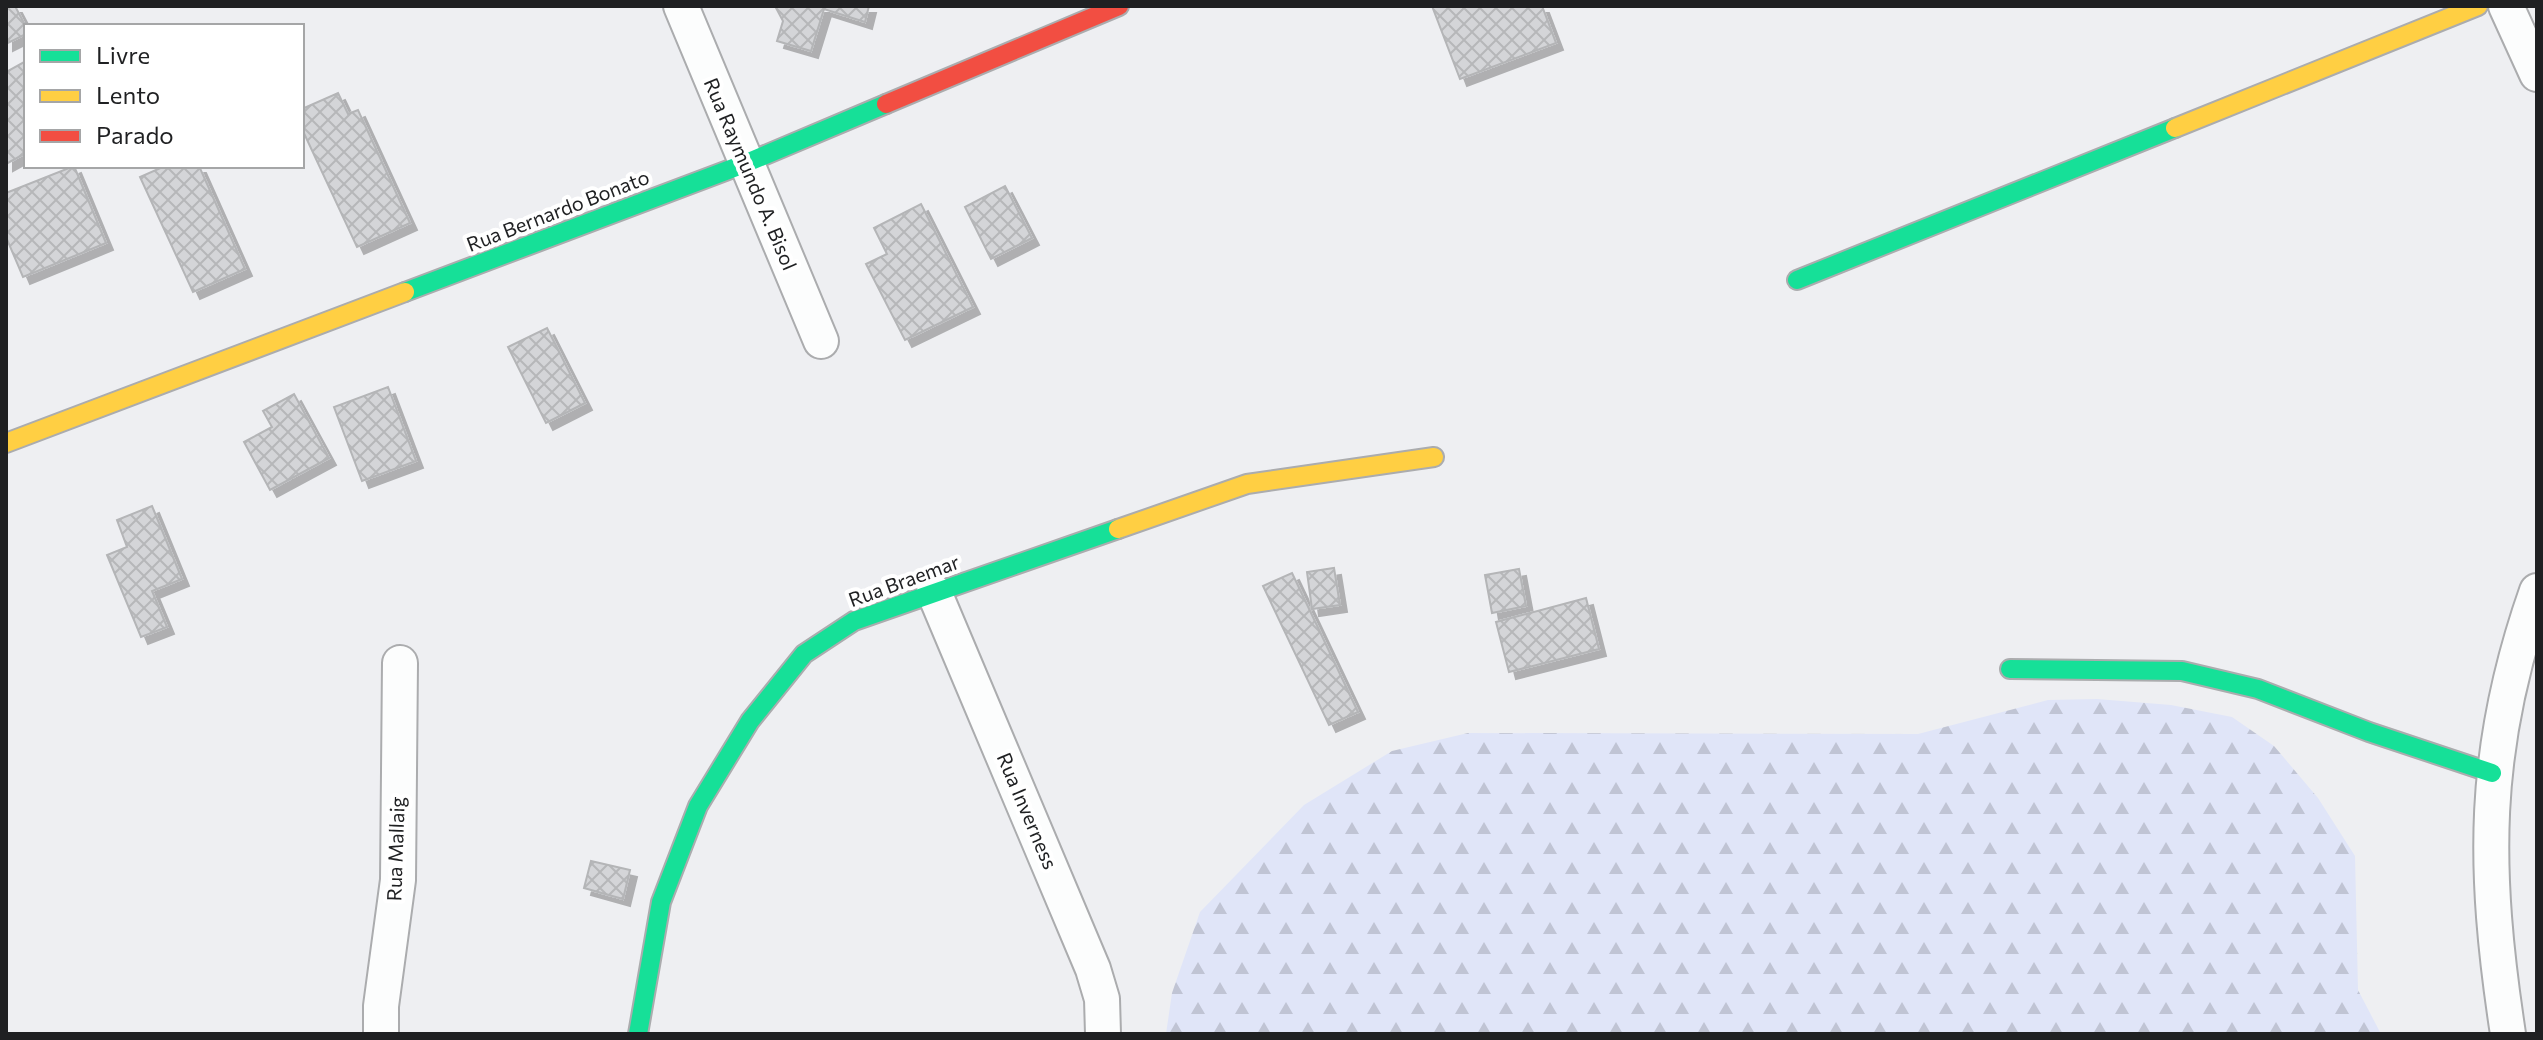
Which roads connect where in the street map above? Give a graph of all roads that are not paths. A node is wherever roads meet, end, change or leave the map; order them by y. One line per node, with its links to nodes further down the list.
1 (681, 6): 6 (street, Rua Raymundo A. Bisol)
2 (1119, 6): 6 (street, Rua Bernardo Bonato)
3 (2478, 6): 7 (street)
4 (2506, 6): 5 (street)
5 (2537, 74)
6 (744, 164): 8 (street, Rua Raymundo A. Bisol); 9 (street, Rua Bernardo Bonato)
7 (1797, 280)
8 (821, 341)
9 (7, 438)
10 (1434, 457): 12 (street, Rua Braemar)
11 (2537, 591): 15 (street)
12 (934, 592): 17 (street, Rua Braemar); 18 (street, Rua Inverness)
13 (400, 663): 16 (street, Rua Mallaig)
14 (2010, 669): 15 (street)
15 (2492, 773): 19 (street)
16 (381, 1034)
17 (638, 1034)
18 (1103, 1034)
19 (2508, 1034)

